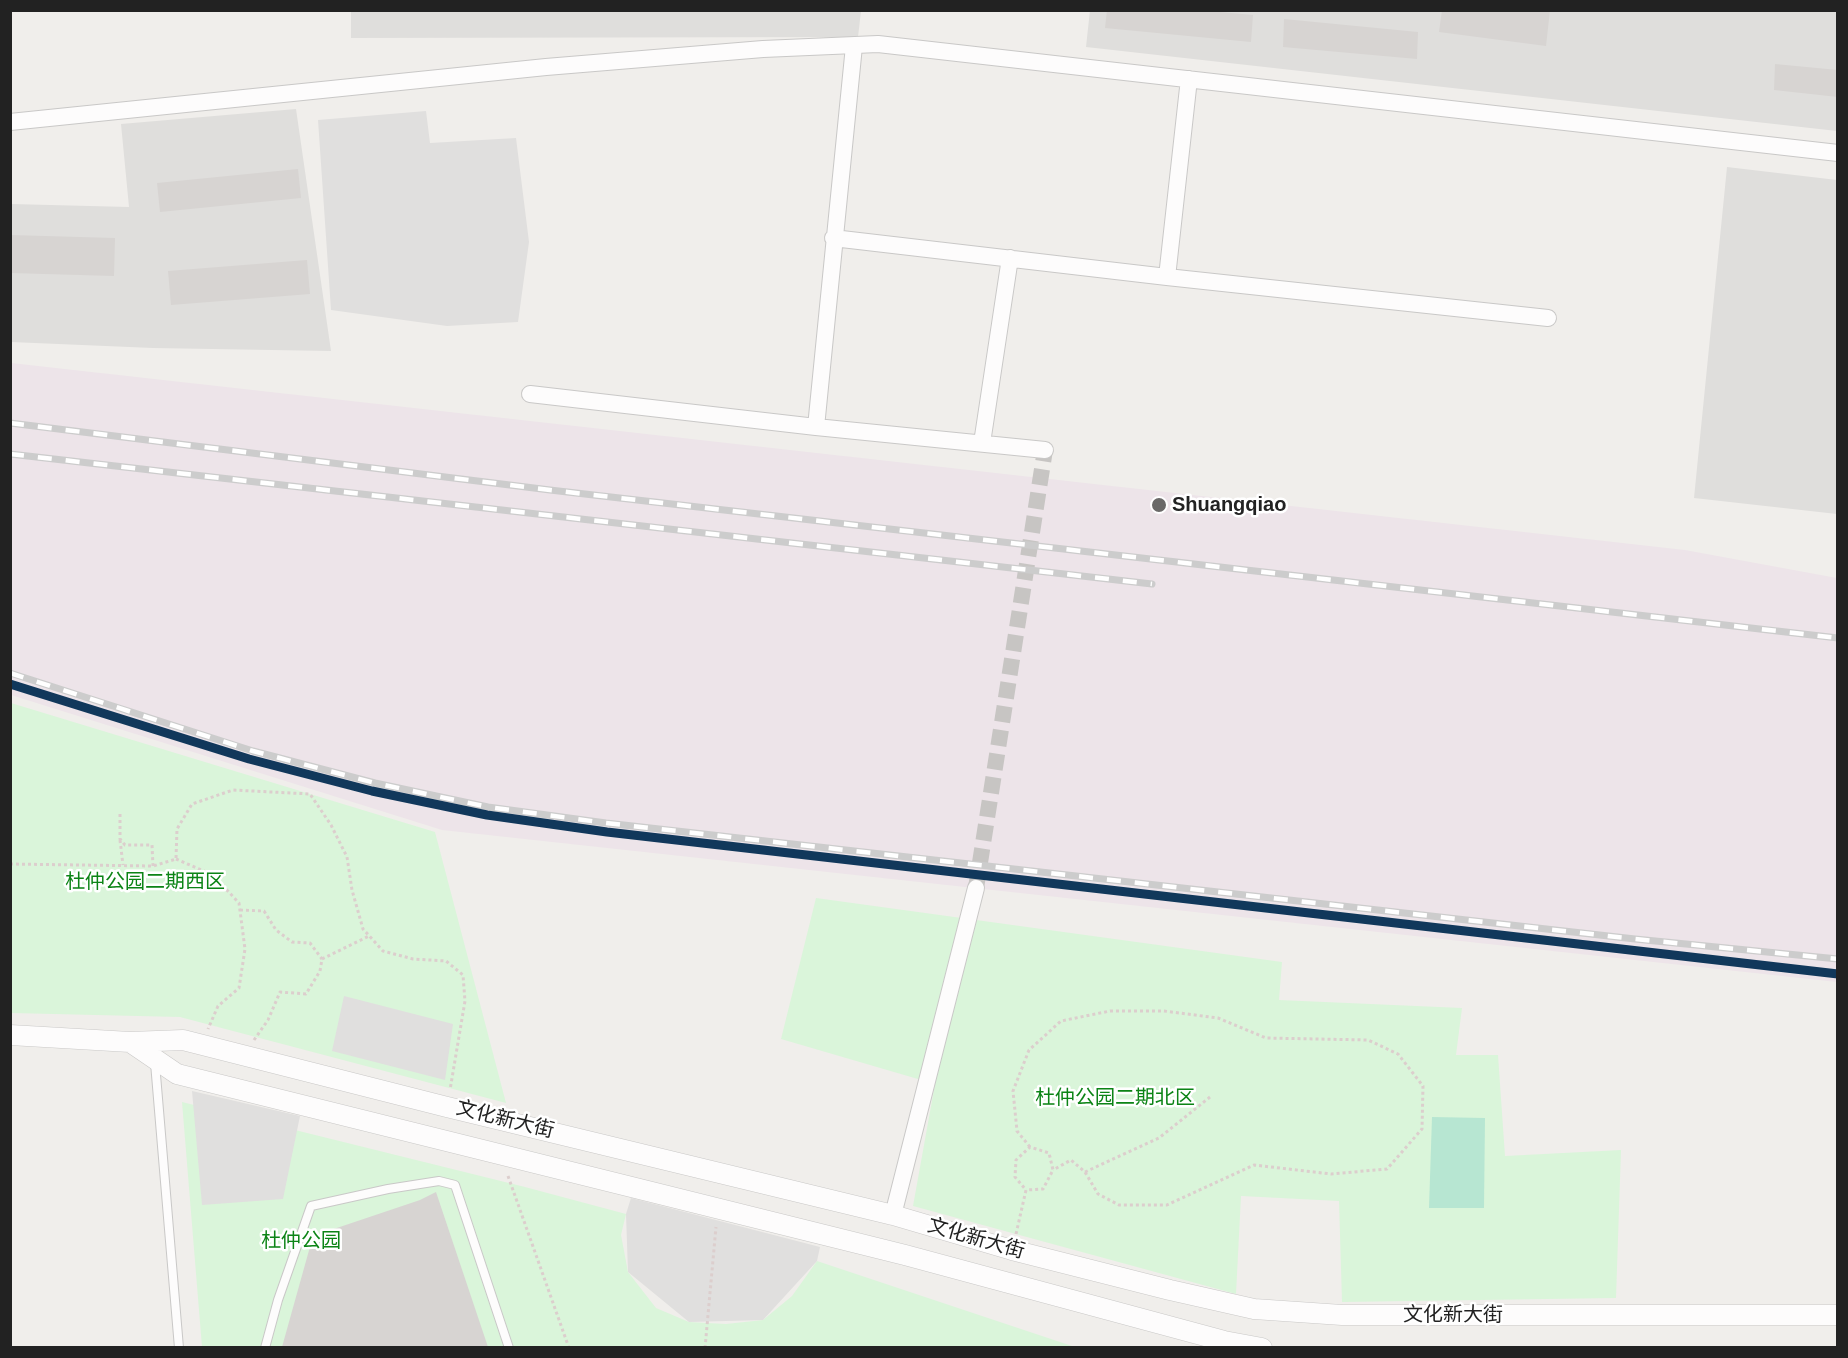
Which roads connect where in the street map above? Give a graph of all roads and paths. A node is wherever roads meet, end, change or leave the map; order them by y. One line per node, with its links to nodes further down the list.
1 (854, 46): 2 (street); 3 (street); 5 (street)
2 (1189, 80): 4 (street); 7 (street)
3 (10, 122)
4 (1838, 153)
5 (833, 238): 6 (street); 10 (street)
6 (1010, 258): 7 (street); 11 (street)
7 (1167, 277): 8 (street)
8 (1548, 318)
9 (530, 394): 10 (street)
10 (816, 427): 11 (street)
11 (982, 443): 12 (street)
12 (1045, 450)
13 (120, 814): 14 (path)
14 (120, 839): 17 (path); 18 (path)
15 (176, 859): 18 (path); 20 (path); 21 (path)
16 (10, 864): 17 (path)
17 (123, 865): 18 (path)
18 (153, 866)
19 (976, 888): 36 (street)
20 (240, 910): 22 (path); 26 (path)
21 (369, 936): 22 (path); 29 (path)
22 (322, 959): 25 (path)
23 (10, 1035): 24 (street, 文化新大街)
24 (130, 1042): 26 (street, 文化新大街); 27 (street, 文化新大街)
25 (252, 1043)
26 (222, 1049): 29 (street, 文化新大街)
27 (155, 1059): 31 (street, 文化新大街); 39 (lane)
28 (1210, 1097): 33 (path)
29 (447, 1107): 36 (street, 文化新大街)
30 (1030, 1148): 32 (path); 33 (path); 34 (path)
31 (500, 1154): 35 (street, 文化新大街); 42 (path)
32 (1053, 1170): 33 (path); 34 (path)
33 (1085, 1172)
34 (1026, 1190): 37 (path)
35 (718, 1208): 43 (path); 44 (street, 文化新大街)
36 (893, 1215): 37 (street, 文化新大街)
37 (1012, 1250): 38 (street, 文化新大街)
38 (1838, 1315)
39 (179, 1347)
40 (265, 1347): 41 (lane)
41 (510, 1347)
42 (569, 1347)
43 (705, 1347)
44 (1262, 1347)

